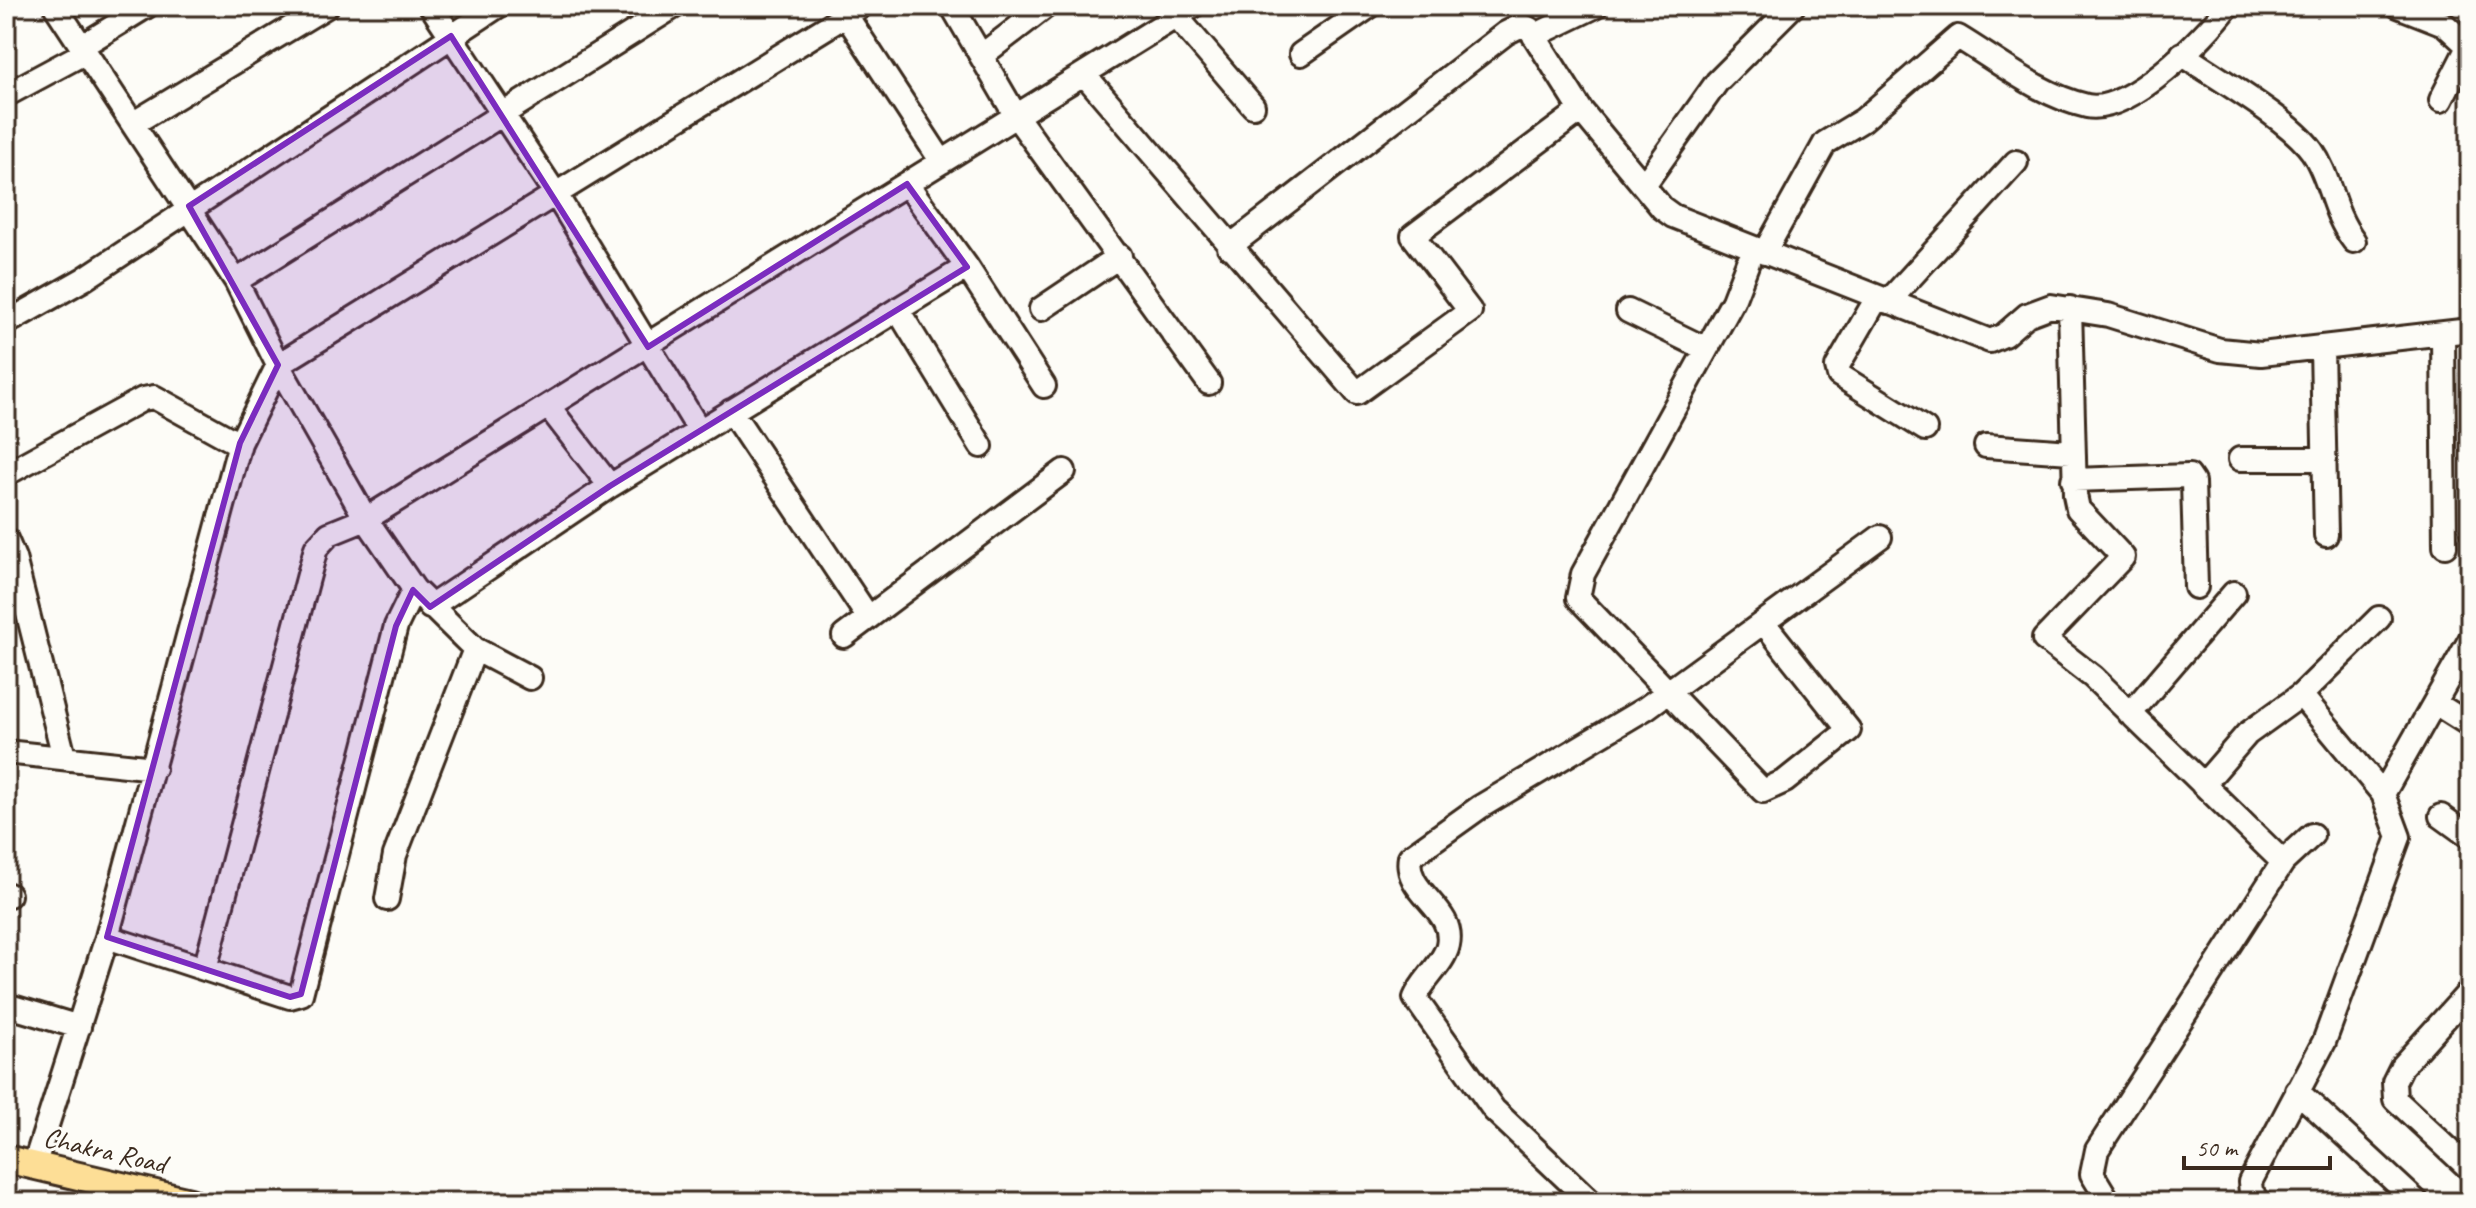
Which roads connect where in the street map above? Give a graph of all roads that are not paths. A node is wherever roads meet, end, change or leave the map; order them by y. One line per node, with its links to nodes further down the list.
1 (55, 6): 19 (street)
2 (147, 6): 19 (street)
3 (327, 6): 30 (street)
4 (431, 6): 16 (street)
5 (498, 6): 16 (street)
6 (675, 6): 28 (street)
7 (952, 6): 22 (street)
8 (1046, 6): 22 (street)
9 (1370, 6): 20 (street)
10 (1596, 6): 17 (street)
11 (1793, 6): 34 (street)
12 (2228, 6): 21 (street)
13 (2401, 7): 18 (street)
14 (850, 10): 31 (street); 35 (street)
15 (1185, 11): 23 (street); 26 (street)
16 (451, 36): 28 (street); 36 (street)
17 (1534, 36): 27 (street); 38 (street)
18 (2469, 48): 25 (street)
19 (84, 49): 24 (street); 30 (street)
20 (1301, 54)
21 (2182, 54): 37 (street); 40 (street)
22 (981, 56): 29 (street)
23 (1084, 74): 29 (street); 38 (street)
24 (6, 95)
25 (2441, 100)
26 (1253, 106)
27 (1581, 110): 34 (street); 38 (street)
28 (502, 113): 35 (street); 42 (street)
29 (1016, 116): 31 (street); 39 (street)
30 (134, 123): 36 (street)
31 (942, 162): 33 (street)
32 (2016, 162): 43 (street)
33 (907, 184): 41 (street); 51 (street)
34 (1644, 185): 40 (street)
35 (555, 193): 51 (street); 54 (street)
36 (189, 206): 42 (street); 48 (street)
37 (2354, 241)
38 (1229, 247)
39 (1120, 256): 45 (street); 55 (street)
40 (1756, 258): 43 (street); 53 (street)
41 (967, 267): 46 (street); 56 (street)
42 (236, 281): 54 (street)
43 (1882, 300): 44 (street); 59 (street)
44 (2070, 308): 52 (street); 64 (street)
45 (1041, 309)
46 (898, 310): 58 (street); 62 (street)
47 (1628, 311): 53 (street)
48 (6, 323)
49 (2470, 330): 50 (street)
50 (2443, 335): 52 (street); 75 (street)
51 (648, 347): 57 (street); 60 (street)
52 (2322, 348): 66 (street)
53 (1706, 349): 87 (street)
54 (278, 365): 61 (street); 71 (street)
55 (1209, 383)
56 (1044, 386)
57 (549, 407): 70 (street); 71 (street)
58 (731, 411): 60 (street); 80 (street)
59 (1925, 429)
60 (699, 430): 70 (street)
61 (239, 444): 68 (street); 94 (street)
62 (981, 446)
63 (1986, 446): 64 (street)
64 (2071, 452): 69 (street)
65 (2240, 459): 66 (street)
66 (2325, 459): 72 (street)
67 (1064, 471): 80 (street)
68 (6, 474)
69 (2073, 480): 76 (street); 90 (street)
70 (610, 486): 79 (street)
71 (366, 519): 77 (street); 103 (street)
72 (2326, 535)
73 (1880, 537): 82 (street)
74 (6, 539): 93 (street)
75 (2445, 546)
76 (2196, 587)
77 (414, 589): 79 (street); 103 (street)
78 (2234, 593): 90 (street)
79 (430, 607): 85 (street)
80 (868, 617): 83 (street)
81 (2379, 618): 88 (street)
82 (1764, 623): 87 (street); 87 (street)
83 (844, 636)
84 (2470, 640): 89 (street)
85 (475, 649): 86 (street); 101 (street)
86 (530, 678)
87 (1666, 694): 112 (street)
88 (2301, 695): 95 (street); 96 (street)
89 (2435, 703): 91 (street); 96 (street)
90 (2130, 714): 95 (street)
91 (2470, 725)
92 (6, 752): 93 (street)
93 (64, 757): 94 (street)
94 (154, 768): 102 (street)
95 (2203, 785): 100 (street)
96 (2383, 794): 107 (street)
97 (2441, 816): 99 (street)
98 (2312, 835): 100 (street)
99 (2470, 837)
100 (2283, 862): 113 (street)
101 (387, 899)
102 (107, 937): 103 (street); 106 (street)
103 (205, 969)
104 (2470, 991): 110 (street)
105 (6, 1005): 106 (street)
106 (79, 1027): 109 (street)
107 (2297, 1091): 114 (street); 115 (street)
108 (6, 1159): 109 (main road, Chakra Road)
109 (34, 1166): 111 (main road, Chakra Road)
110 (2470, 1169)
111 (190, 1202)
112 (1591, 1202)
113 (2109, 1202)
114 (2260, 1202)
115 (2417, 1202)

